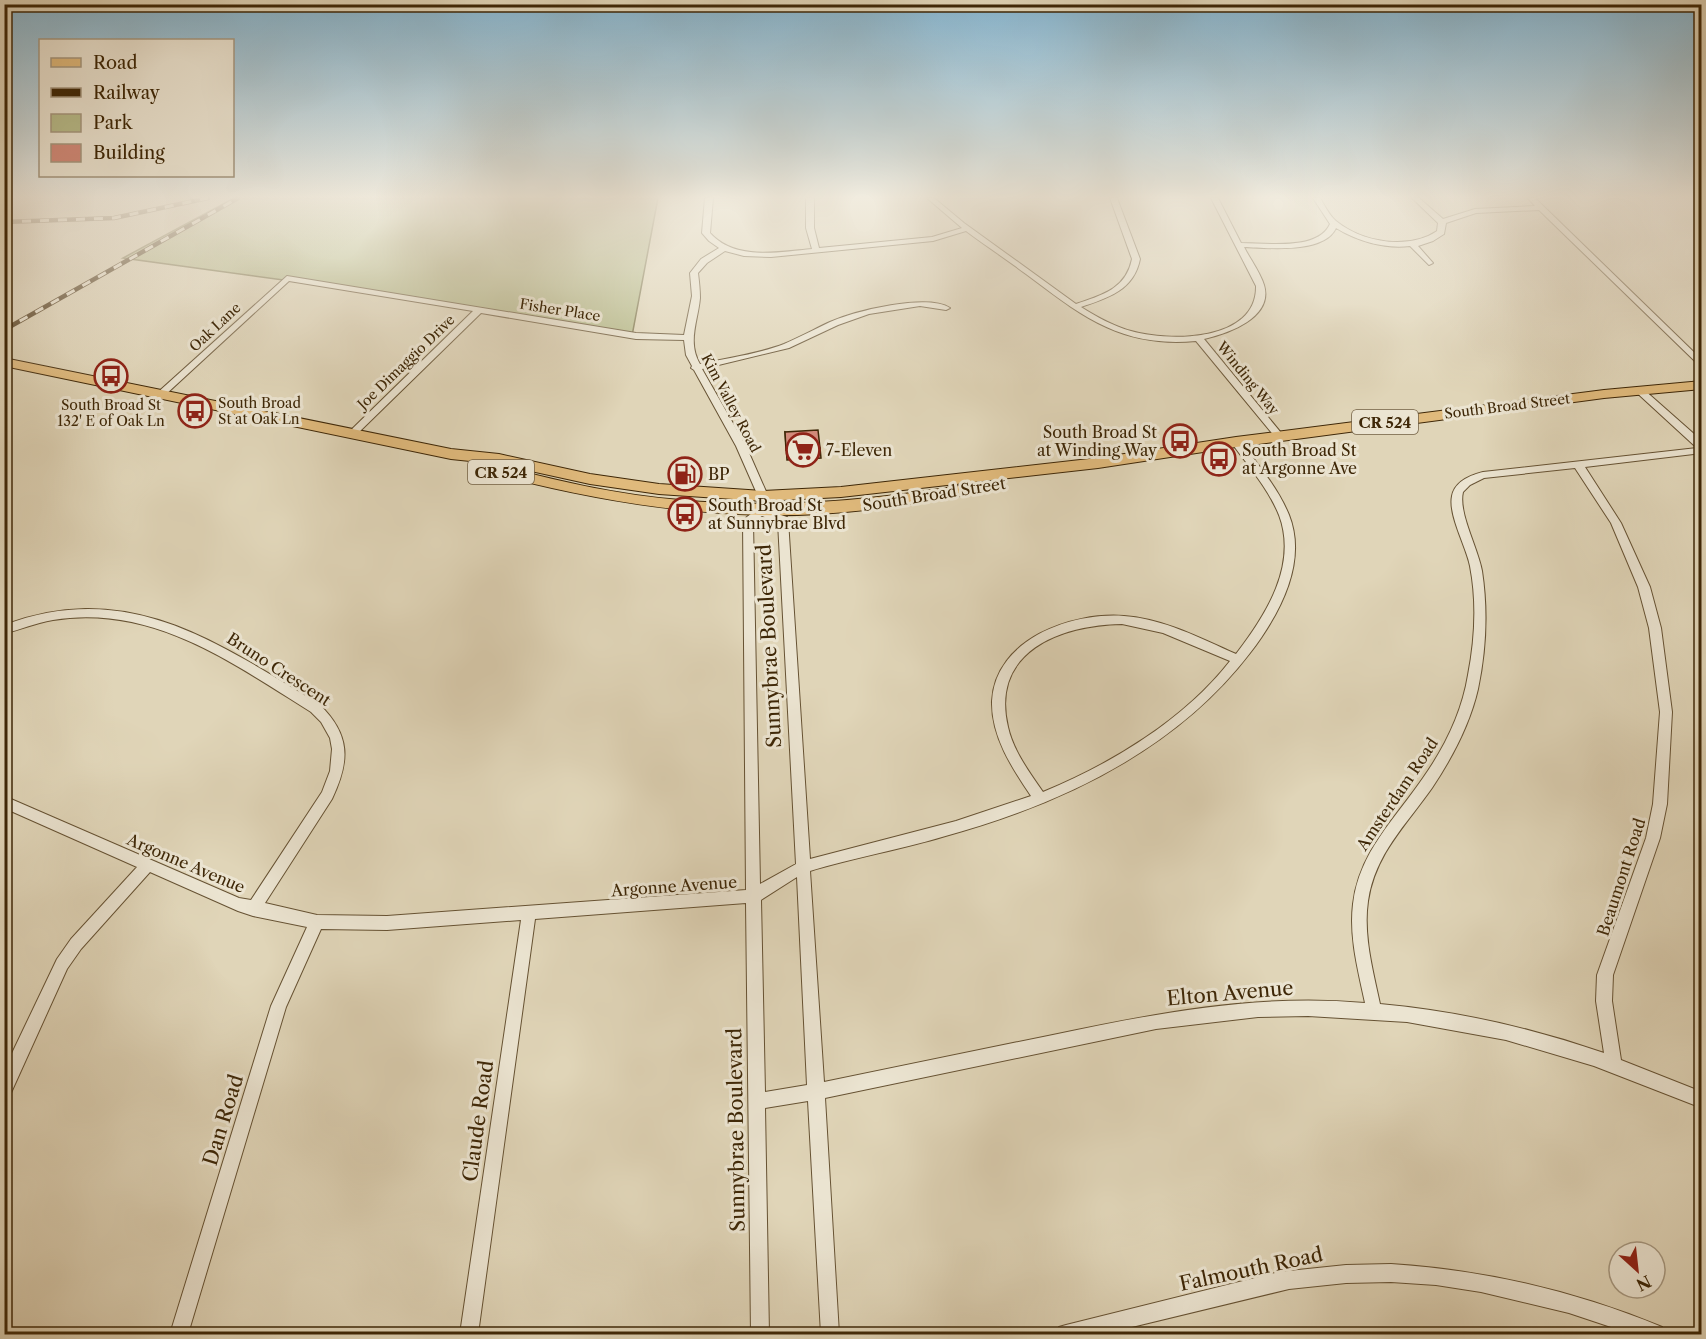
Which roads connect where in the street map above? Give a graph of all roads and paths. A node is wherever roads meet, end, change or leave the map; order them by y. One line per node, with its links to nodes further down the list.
1 (705, 260): 13 (street, Kim Valley Road)
2 (1013, 260): 9 (street, Winding Way)
3 (1136, 260): 9 (street)
4 (1247, 260): 12 (street, Winding Way)
5 (1427, 260): 7 (street)
6 (1594, 260): 15 (street)
7 (1429, 263)
8 (287, 278): 11 (street, Fisher Place); 19 (street, Oak Lane)
9 (1077, 306): 12 (street, Winding Way)
10 (946, 308): 16 (street)
11 (479, 310): 13 (street, Fisher Place); 20 (street, Joe Dimaggio Drive)
12 (1197, 337): 21 (street, Winding Way)
13 (688, 338): 16 (street, Kim Valley Road)
14 (4, 362): 19 (main road, South Broad Street / CR 524)
15 (1701, 365)
16 (695, 368): 29 (street, Kim Valley Road)
17 (1701, 386): 18 (main road, South Broad Street / CR 524)
18 (1639, 390): 21 (main road, South Broad Street / CR 524); 23 (street)
19 (161, 394): 20 (main road, South Broad Street / CR 524)
20 (352, 434): 24 (main road, South Broad Street / CR 524)
21 (1279, 436): 22 (main road, South Broad Street / CR 524)
22 (1236, 442): 29 (main road, South Broad Street / CR 524); 31 (street, Argonne Avenue)
23 (1701, 448): 25 (street, Amsterdam Road)
24 (451, 454): 26 (main road, South Broad Street / CR 524); 27 (main road, South Broad Street / CR 524)
25 (1578, 464): 40 (street, Amsterdam Road); 41 (street, Beaumont Road)
26 (563, 473): 27 (main road); 28 (main road, South Broad Street / CR 524)
27 (552, 486): 28 (main road, South Broad Street / CR 524)
28 (591, 487): 29 (main road, South Broad Street / CR 524)
29 (762, 504): 35 (street, Sunnybrae Boulevard); 36 (street, Sunnybrae Boulevard)
30 (4, 630): 37 (street, Bruno Crescent)
31 (1239, 660): 32 (street, Argonne Avenue); 32 (street)
32 (1040, 799): 35 (street, Argonne Avenue)
33 (4, 802): 34 (street, Argonne Avenue)
34 (148, 865): 37 (street, Argonne Avenue); 42 (street)
35 (803, 867): 36 (street, Argonne Avenue); 43 (street, Sunnybrae Boulevard)
36 (754, 896): 38 (street, Argonne Avenue); 45 (street, Sunnybrae Boulevard)
37 (253, 909): 39 (street, Argonne Avenue)
38 (529, 913): 39 (street, Argonne Avenue); 47 (street, Claude Road)
39 (317, 922): 46 (street, Dan Road)
40 (1374, 1010): 41 (street, Elton Avenue); 43 (street, Elton Avenue)
41 (1614, 1065): 44 (street, Elton Avenue)
42 (4, 1089)
43 (816, 1092): 45 (street, Elton Avenue); 49 (street, Sunnybrae Boulevard)
44 (1701, 1100)
45 (757, 1101): 48 (street, Sunnybrae Boulevard)
46 (179, 1335)
47 (468, 1335)
48 (760, 1335)
49 (830, 1335)
50 (1066, 1335): 51 (street, Falmouth Road)
51 (1655, 1335)

